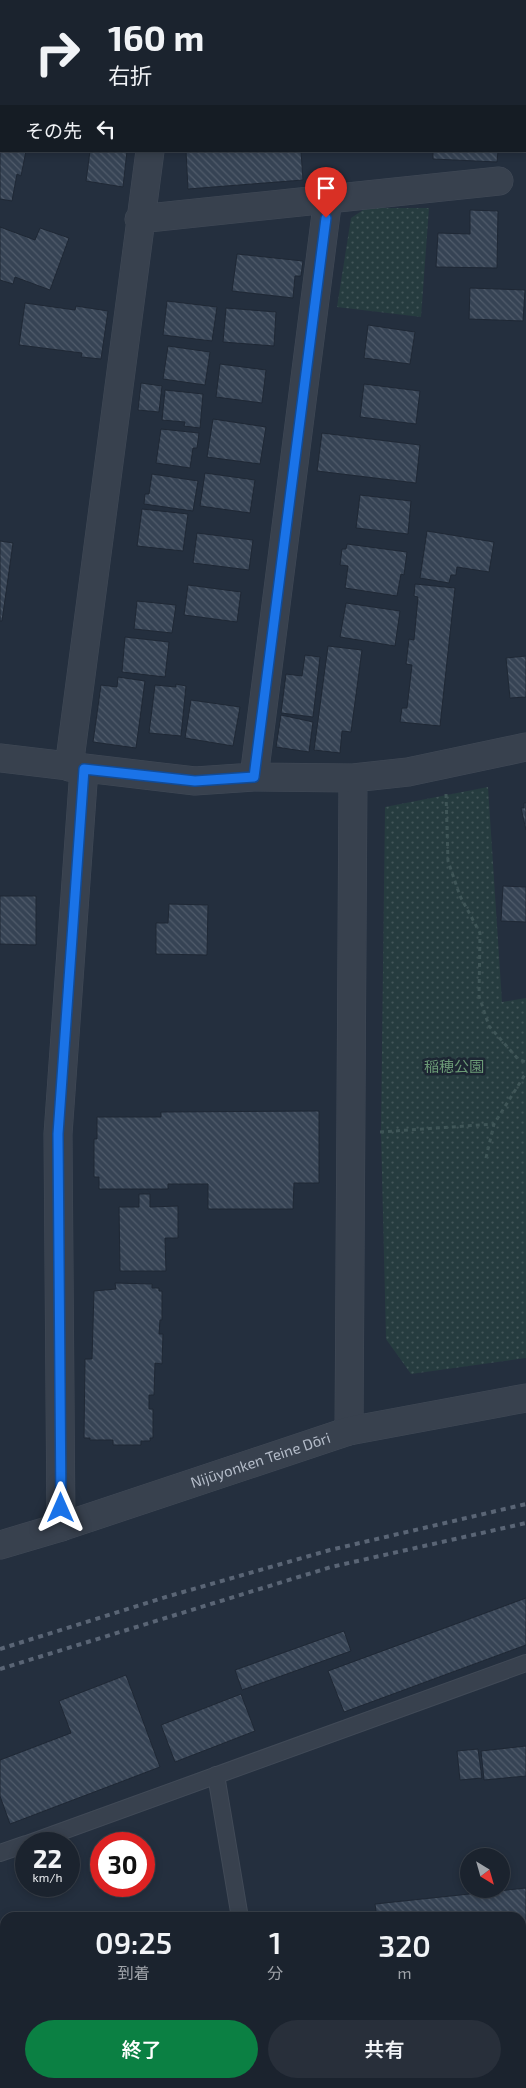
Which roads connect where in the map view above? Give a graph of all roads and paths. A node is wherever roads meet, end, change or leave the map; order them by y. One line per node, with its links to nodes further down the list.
1 (150, 152): 4 (street)
2 (499, 181): 3 (street)
3 (328, 198): 4 (street); 8 (street)
4 (139, 219): 7 (street)
5 (526, 747): 9 (street)
6 (0, 758): 7 (street)
7 (76, 768): 8 (street); 18 (street)
8 (254, 777): 9 (street)
9 (353, 778): 17 (street)
10 (445, 788): 11 (path)
11 (526, 1062)
12 (526, 1074): 13 (path)
13 (494, 1124): 14 (path); 15 (path)
14 (372, 1132)
15 (486, 1158)
16 (526, 1398): 17 (street, Nijūyonken Teine Dōri)
17 (349, 1431): 18 (street, Nijūyonken Teine Dōri)
18 (61, 1527): 19 (street, Nijūyonken Teine Dōri)
19 (0, 1545)
20 (526, 1663): 21 (lane)
21 (216, 1775): 22 (lane); 25 (lane)
22 (59, 1832)
23 (15, 1848): 24 (lane)
24 (0, 1853)
25 (239, 1912)

